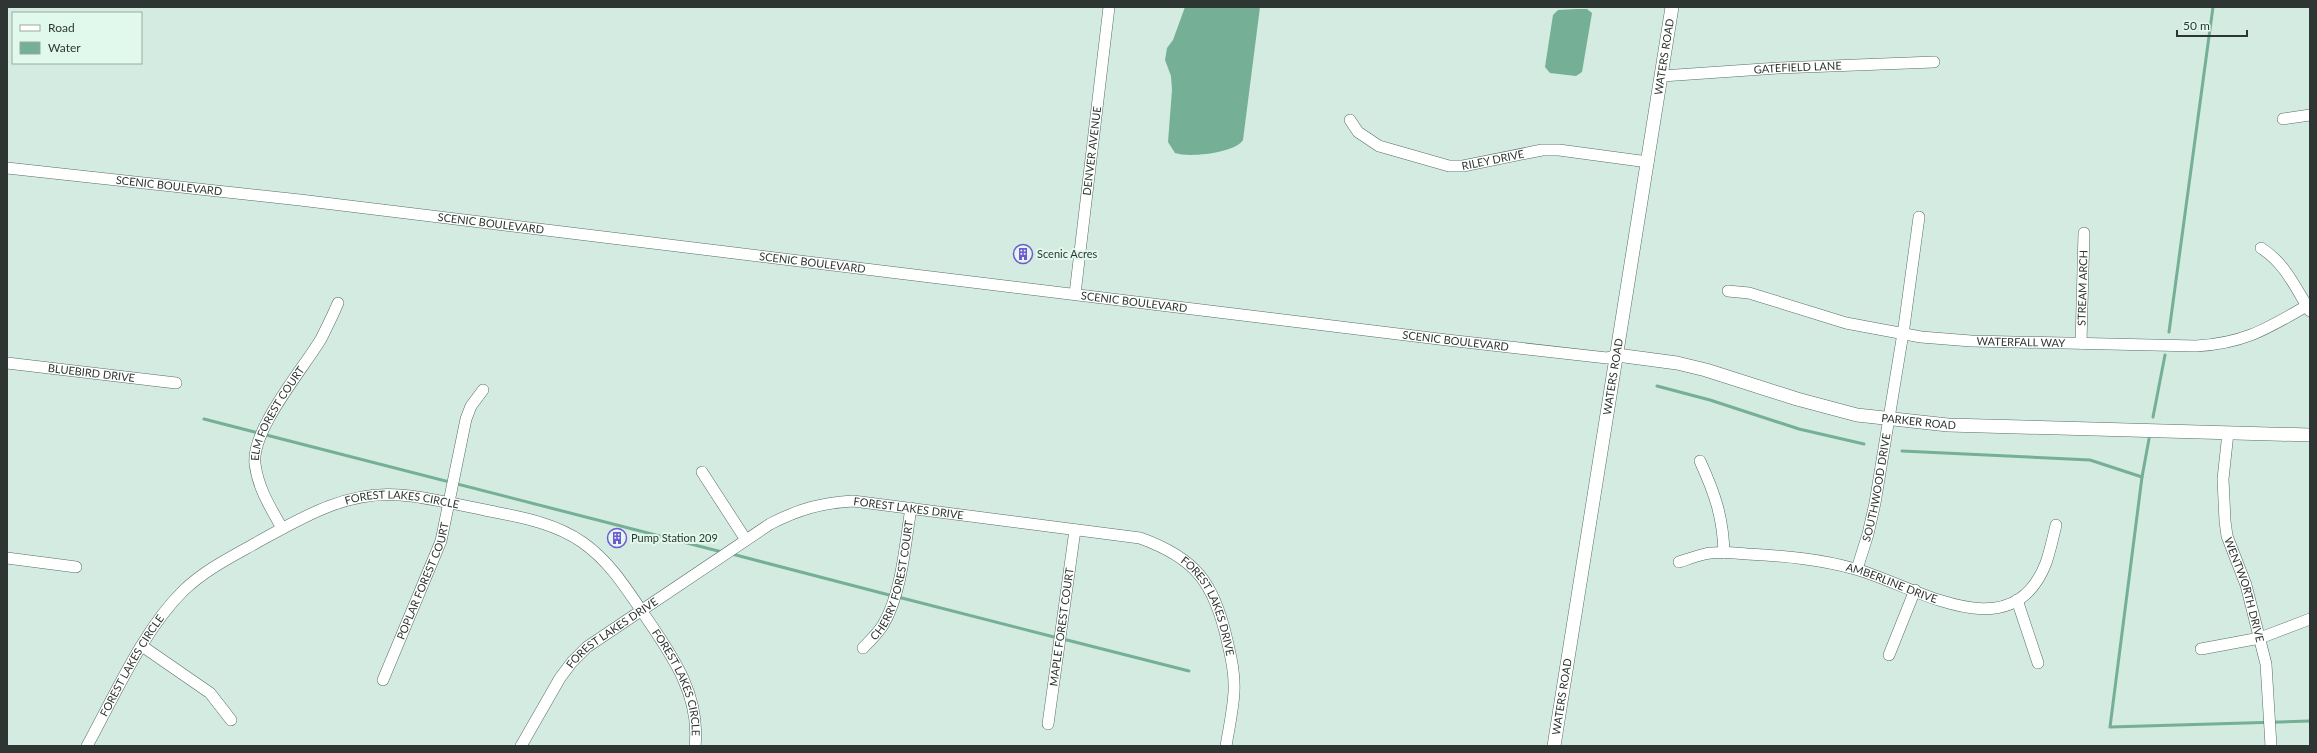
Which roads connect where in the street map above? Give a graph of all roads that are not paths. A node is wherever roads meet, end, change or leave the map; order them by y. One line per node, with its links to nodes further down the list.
1 (1109, 7): 14 (street, DENVER AVENUE)
2 (1672, 7): 4 (street, WATERS ROAD)
3 (1934, 62): 4 (street, GATEFIELD LANE)
4 (1662, 76): 8 (street, WATERS ROAD)
5 (2310, 115): 6 (street)
6 (2283, 119)
7 (1350, 120): 8 (street, RILEY DRIVE)
8 (1648, 162): 19 (street, WATERS ROAD)
9 (7, 168): 14 (street, SCENIC BOULEVARD)
10 (1919, 216): 17 (street, SOUTHWOOD DRIVE)
11 (2084, 233): 18 (street, STREAM ARCH)
12 (2261, 248): 16 (street)
13 (1728, 291): 17 (street, WATERFALL WAY)
14 (1074, 294): 19 (street, SCENIC BOULEVARD)
15 (338, 303): 32 (street, ELM FOREST COURT)
16 (2309, 307): 18 (street, WATERFALL WAY)
17 (1902, 334): 18 (street, WATERFALL WAY); 23 (street, SOUTHWOOD DRIVE)
18 (2081, 343)
19 (1617, 355): 23 (street, PARKER ROAD); 57 (street, WATERS ROAD)
20 (7, 363): 21 (street, BLUEBIRD DRIVE)
21 (176, 383)
22 (483, 390): 29 (street, POPLAR FOREST COURT)
23 (1888, 420): 24 (street, PARKER ROAD); 39 (street, SOUTHWOOD DRIVE)
24 (2228, 433): 25 (street, PARKER ROAD); 26 (street, PARKER ROAD); 44 (street, WENTWORTH DRIVE)
25 (2310, 435)
26 (2310, 442)
27 (1700, 461): 35 (street)
28 (702, 472): 34 (street)
29 (449, 504): 32 (street, FOREST LAKES CIRCLE); 42 (street, FOREST LAKES CIRCLE); 50 (street, POPLAR FOREST COURT)
30 (911, 508): 33 (street, FOREST LAKES DRIVE); 34 (street, FOREST LAKES DRIVE); 46 (street, CHERRY FOREST COURT)
31 (2056, 525): 41 (street, AMBERLINE DRIVE)
32 (282, 528): 45 (street, FOREST LAKES CIRCLE)
33 (1075, 530): 52 (street, MAPLE FOREST COURT); 56 (street, FOREST LAKES DRIVE)
34 (746, 540): 42 (street, FOREST LAKES DRIVE)
35 (1724, 553): 37 (street, AMBERLINE DRIVE); 39 (street, AMBERLINE DRIVE)
36 (7, 558): 38 (street)
37 (1679, 562)
38 (76, 567)
39 (1857, 569): 40 (street, AMBERLINE DRIVE)
40 (1915, 590): 41 (street, AMBERLINE DRIVE); 48 (street)
41 (2017, 600): 49 (street)
42 (642, 611): 54 (street, FOREST LAKES DRIVE); 55 (street, FOREST LAKES CIRCLE)
43 (2310, 619): 44 (street)
44 (2260, 638): 47 (street); 58 (street, WENTWORTH DRIVE)
45 (142, 646): 51 (street); 53 (street, FOREST LAKES CIRCLE)
46 (863, 648)
47 (2201, 649)
48 (1889, 656)
49 (2038, 663)
50 (383, 680)
51 (232, 720)
52 (1048, 724)
53 (87, 746)
54 (521, 746)
55 (695, 746)
56 (1226, 746)
57 (1554, 746)
58 (2270, 746)

